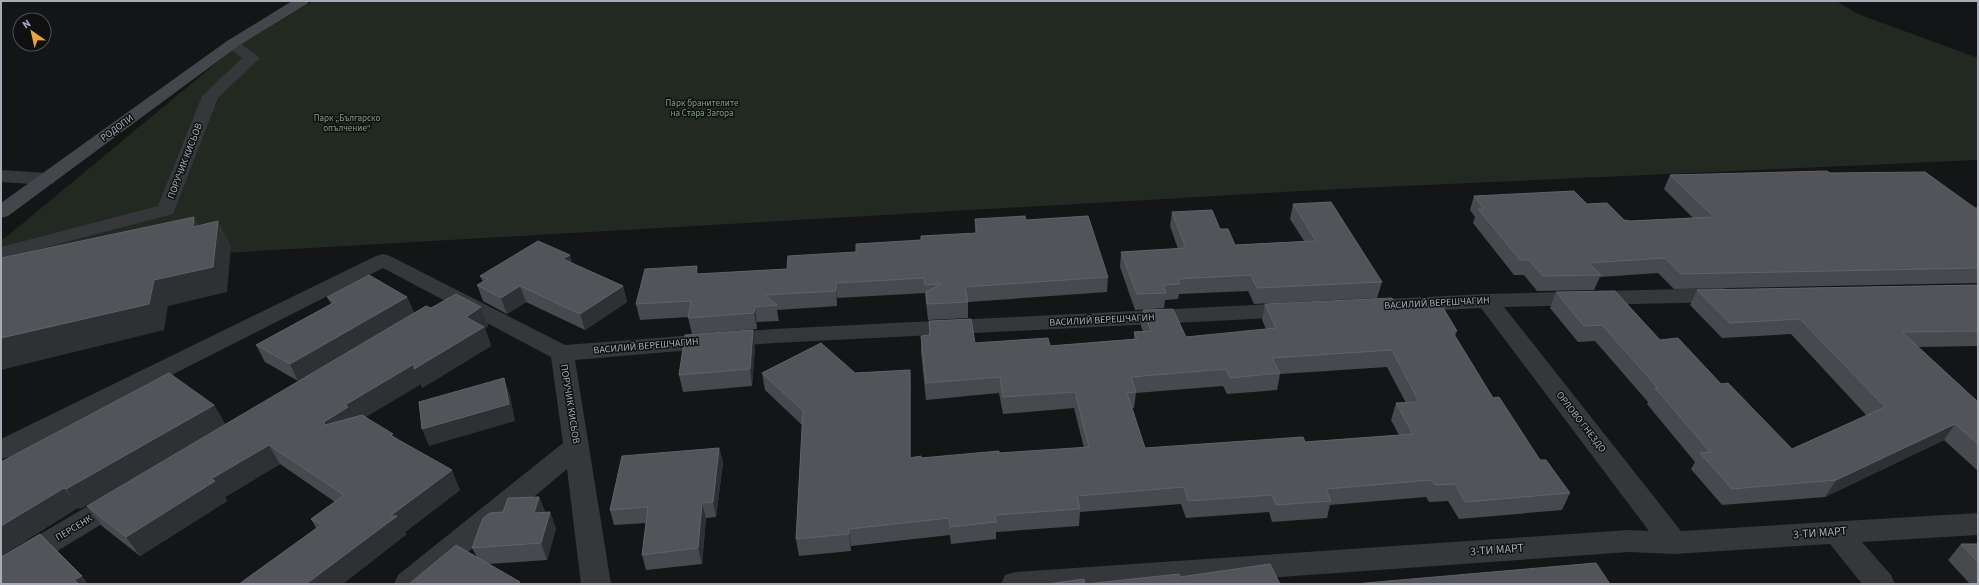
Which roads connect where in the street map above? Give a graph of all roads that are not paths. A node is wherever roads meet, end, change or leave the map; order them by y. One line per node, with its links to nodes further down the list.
1 (302, 1): 2 (street, РОДОПИ)
2 (232, 44): 4 (street, РОДОПИ); 6 (street, ПОРУЧИК КИСЬОВ)
3 (1, 176): 4 (street)
4 (47, 179): 5 (street, РОДОПИ)
5 (1, 212)
6 (1, 253)
7 (1743, 295): 8 (street, ВАСИЛИЙ ВЕРЕШЧАГИН)
8 (1487, 301): 9 (street, ВАСИЛИЙ ВЕРЕШЧАГИН); 17 (street, ОРЛОВО ГНЕЗДО)
9 (1344, 308)
10 (1313, 309): 11 (street, ВАСИЛИЙ ВЕРЕШЧАГИН)
11 (562, 353): 12 (street, ПОРУЧИК КИСЬОВ); 13 (street, ПОРУЧИК КИСЬОВ)
12 (577, 446): 19 (street); 20 (street, ПОРУЧИК КИСЬОВ)
13 (1, 450)
14 (137, 490): 18 (street, ПЕРСЕНК)
15 (1978, 524): 16 (street, 3-ТИ МАРТ)
16 (1836, 532): 17 (street, 3-ТИ МАРТ); 22 (street)
17 (1674, 543): 21 (street, 3-ТИ МАРТ)
18 (1, 571)
19 (409, 584)
20 (596, 584)
21 (1016, 584)
22 (1880, 584)

